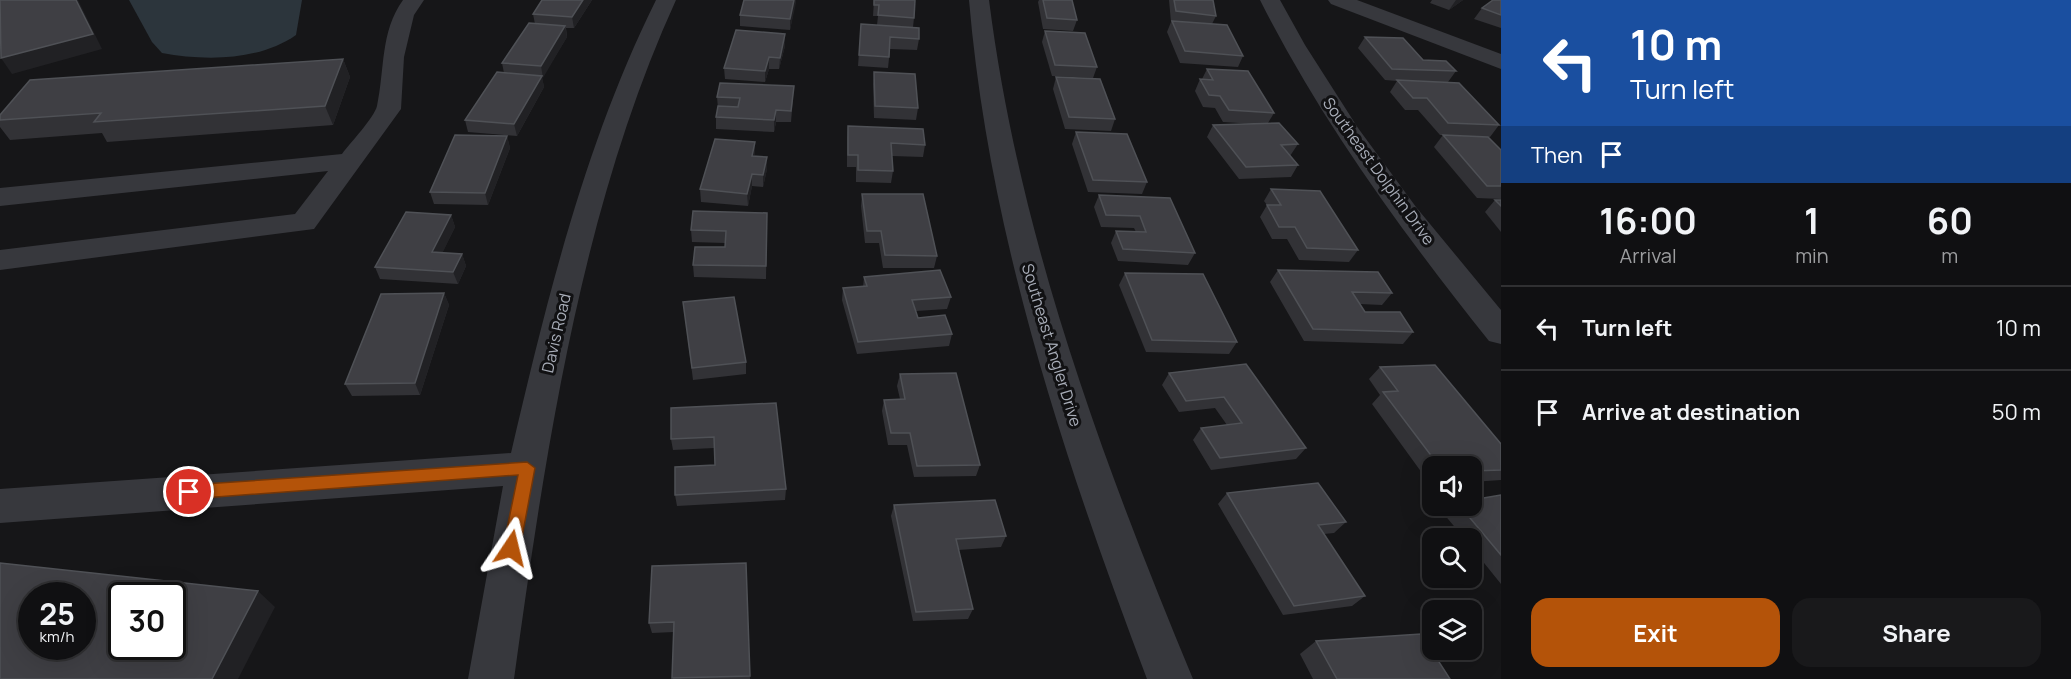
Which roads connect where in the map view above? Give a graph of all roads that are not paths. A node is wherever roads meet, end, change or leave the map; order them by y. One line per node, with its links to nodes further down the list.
1 (414, 0): 7 (street)
2 (666, 0): 11 (street, Davis Road)
3 (979, 0): 14 (street, Southeast Angler Drive)
4 (1270, 0): 10 (street, Southeast Dolphin Drive)
5 (1338, 0): 6 (street)
6 (1501, 62)
7 (350, 161): 8 (street); 9 (street)
8 (0, 197)
9 (0, 260)
10 (1501, 332)
11 (527, 468): 12 (street); 13 (street, Davis Road)
12 (0, 506)
13 (491, 679)
14 (1170, 679)

